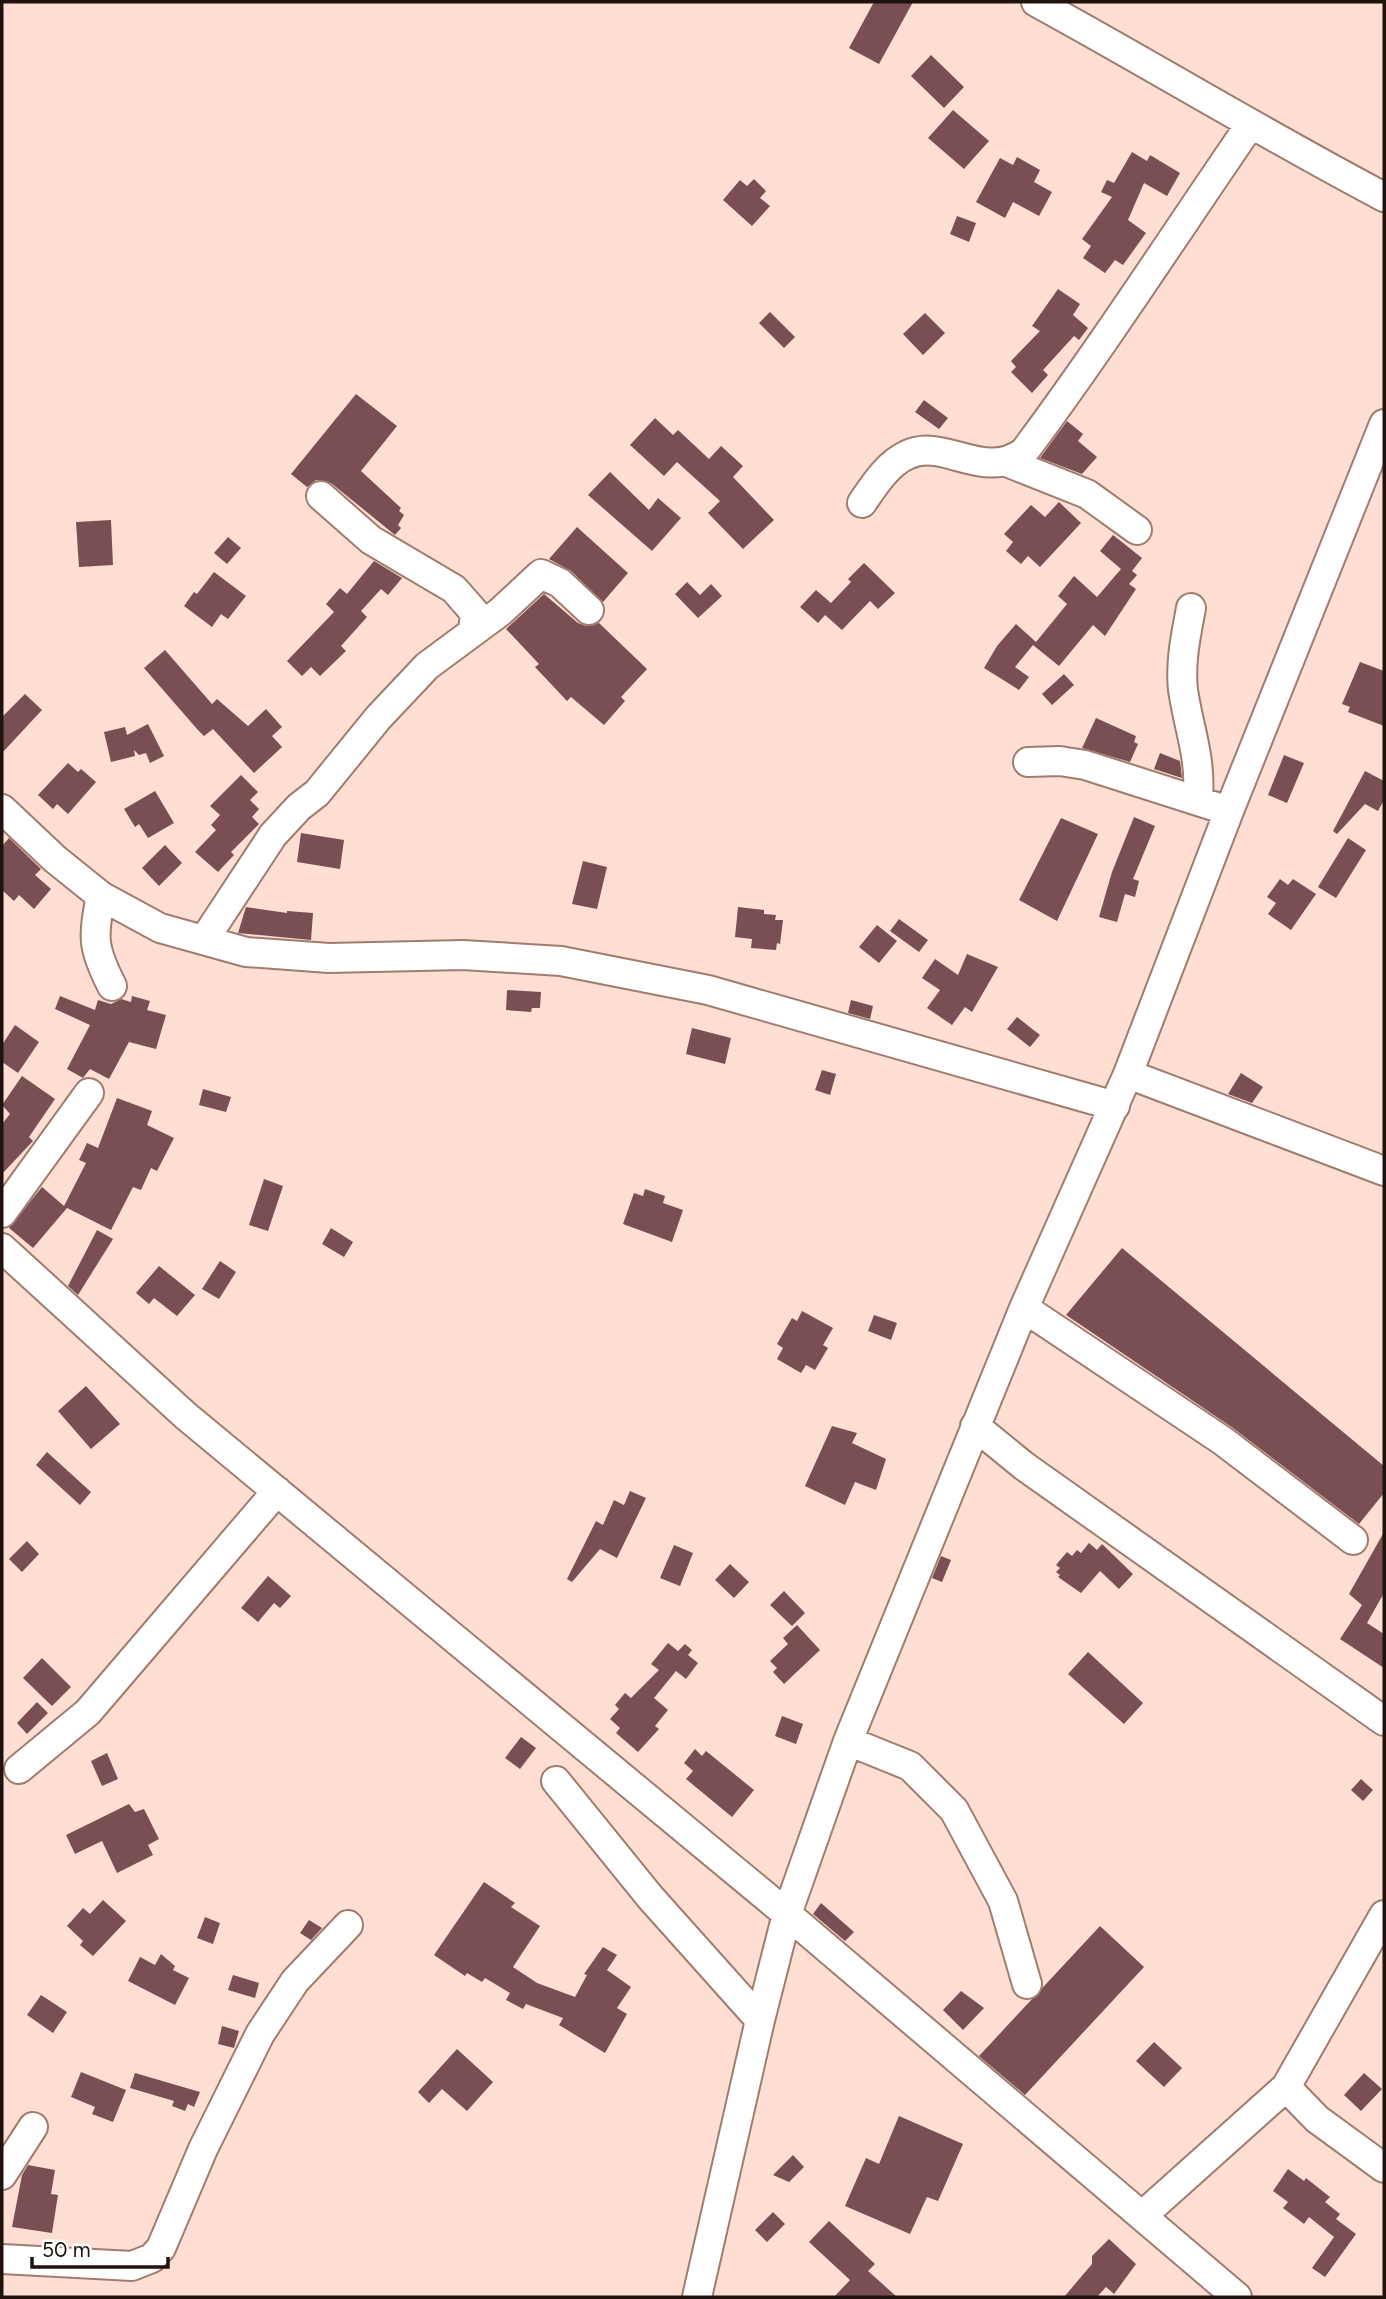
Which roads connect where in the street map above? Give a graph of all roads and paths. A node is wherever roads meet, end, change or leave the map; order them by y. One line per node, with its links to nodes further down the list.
1 (1036, 2): 2 (street)
2 (1250, 125): 3 (street); 5 (street)
3 (1384, 197)
4 (1384, 424): 14 (street)
5 (1009, 463): 7 (street); 8 (street)
6 (321, 496): 11 (street)
7 (862, 503)
8 (1137, 530)
9 (1192, 608): 13 (street)
10 (589, 610): 11 (street)
11 (473, 631): 17 (street)
12 (1028, 762): 13 (street)
13 (1198, 799): 14 (street)
14 (1229, 811): 19 (street)
15 (4, 816): 16 (street)
16 (101, 896): 17 (street); 18 (street)
17 (204, 940): 21 (street)
18 (112, 986)
19 (1128, 1074): 21 (street); 22 (street)
20 (89, 1093): 23 (street)
21 (1115, 1105): 25 (street)
22 (1384, 1171)
23 (2, 1213)
24 (2, 1248): 27 (street)
25 (1024, 1308): 26 (street); 28 (street)
26 (975, 1426): 29 (street); 30 (street)
27 (277, 1491): 31 (street); 33 (street)
28 (1353, 1540)
29 (1384, 1721)
30 (848, 1741): 33 (street); 36 (street)
31 (19, 1769)
32 (556, 1782): 37 (street)
33 (788, 1914): 37 (street); 42 (street)
34 (1384, 1915): 38 (street)
35 (348, 1925): 43 (street)
36 (1027, 1984)
37 (760, 2020): 44 (street)
38 (1286, 2087): 40 (street); 42 (street)
39 (33, 2127): 41 (street)
40 (1384, 2168)
41 (2, 2175)
42 (1143, 2215): 45 (street)
43 (2, 2259)
44 (697, 2297)
45 (1237, 2297)

